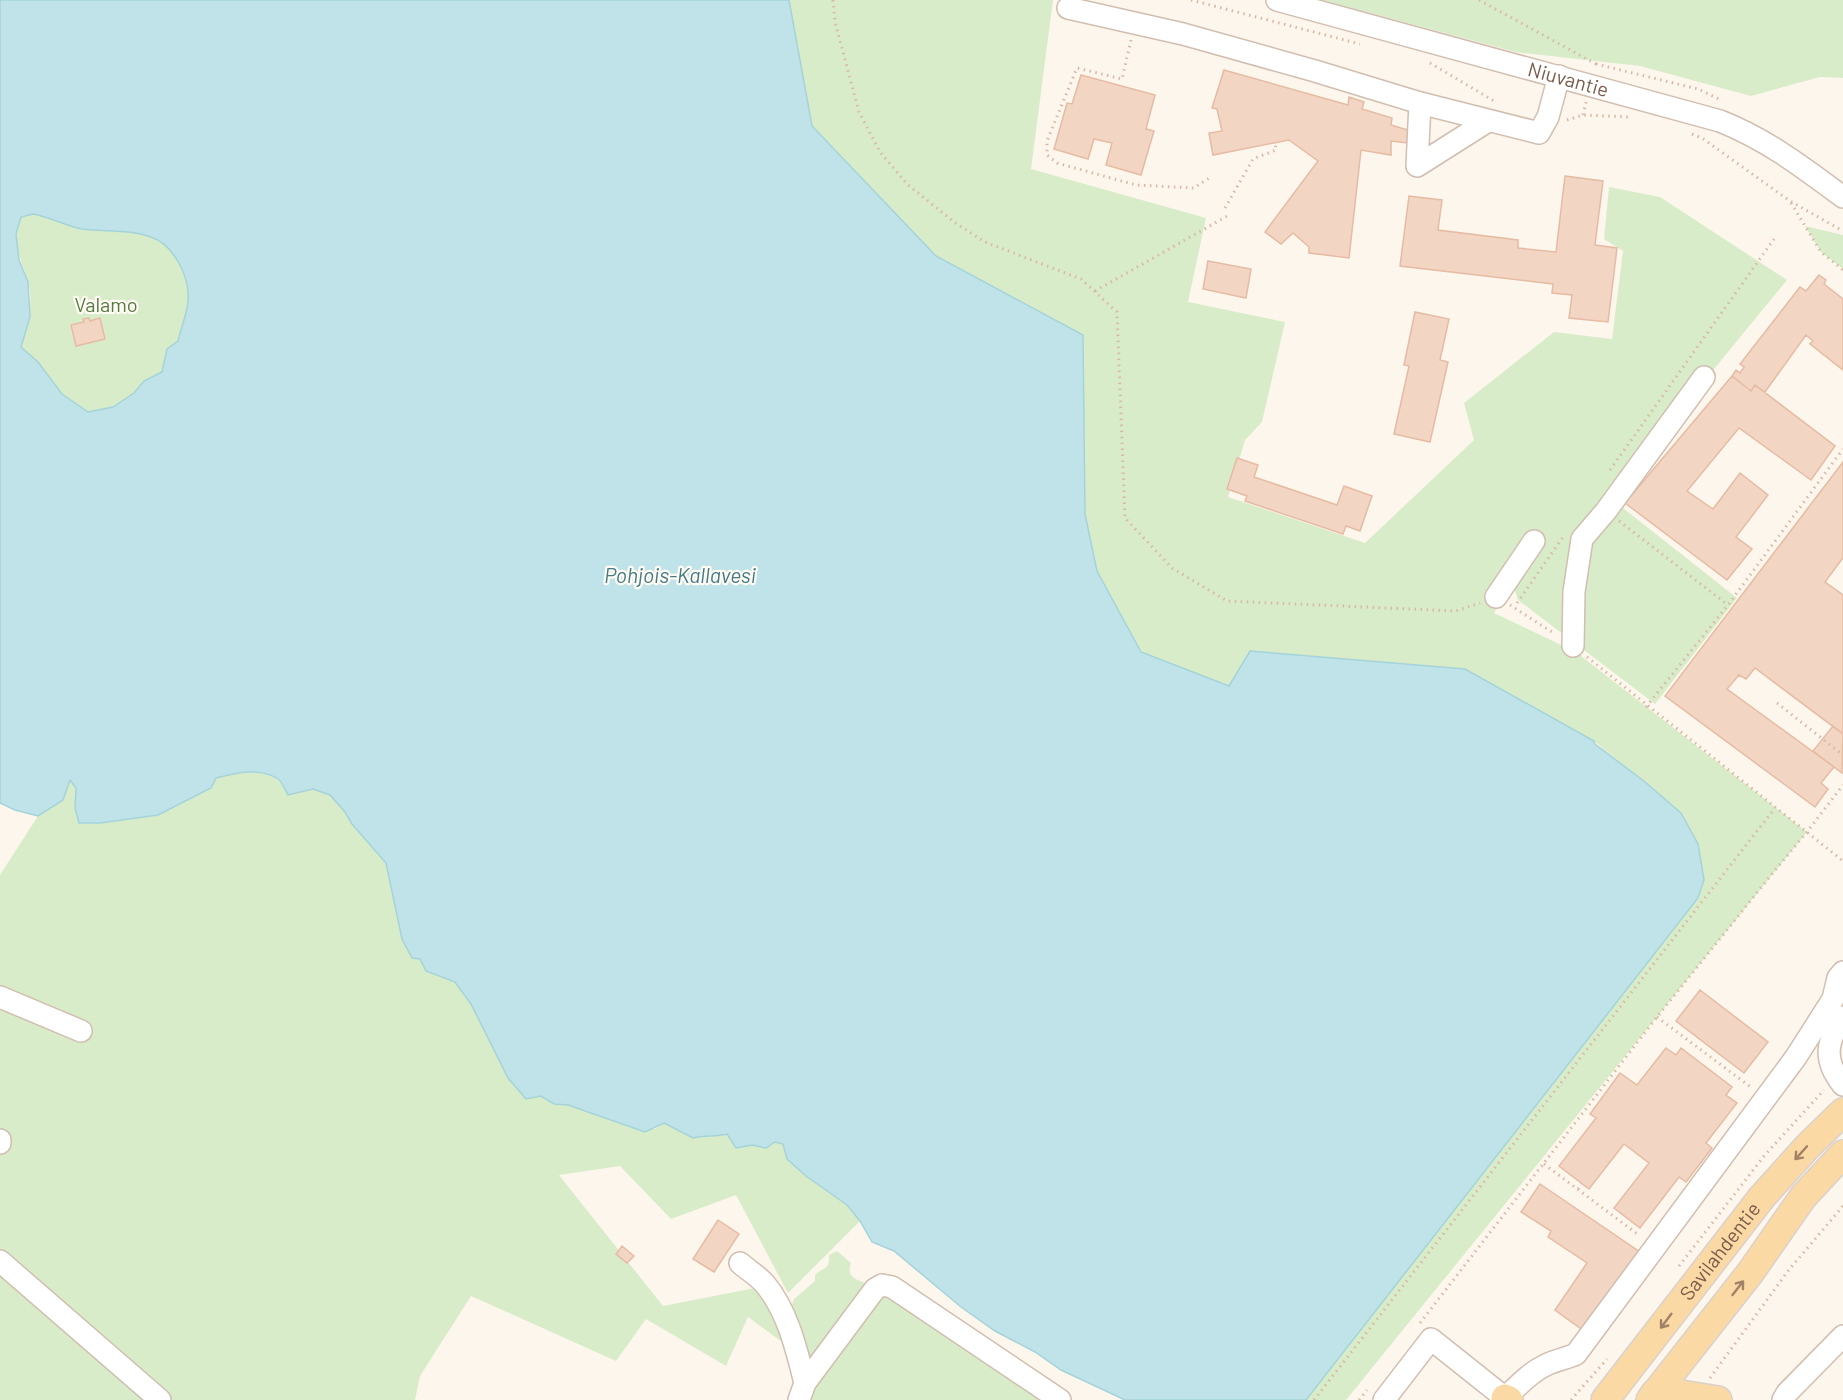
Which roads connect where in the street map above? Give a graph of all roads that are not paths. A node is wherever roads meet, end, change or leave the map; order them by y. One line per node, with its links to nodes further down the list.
1 (1277, 0): 3 (street, Niuvantie)
2 (1068, 8): 4 (street)
3 (1559, 76): 5 (street); 6 (street, Niuvantie)
4 (1419, 103): 5 (street); 5 (street)
5 (1492, 112)
6 (1843, 197)
7 (1704, 377): 10 (street)
8 (1534, 541): 9 (street)
9 (1505, 602)
10 (1573, 646)
11 (1843, 972): 28 (street)
12 (0, 997): 14 (street)
13 (1843, 1017): 15 (street)
14 (81, 1031)
15 (1843, 1084)
16 (1843, 1112): 29 (main road, Savilahdentie, one-way to 29)
17 (1843, 1154): 21 (main road, Savilahdentie, one-way to 17)
18 (0, 1262): 25 (street)
19 (740, 1263): 22 (street)
20 (1843, 1336): 30 (street)
21 (1689, 1351): 23 (main road); 24 (main road, Savilahdentie)
22 (802, 1391): 26 (street)
23 (1715, 1396): 24 (main road)
24 (1652, 1397)
25 (160, 1400)
26 (1060, 1400)
27 (1384, 1400): 28 (street)
28 (1506, 1400)
29 (1605, 1400)
30 (1783, 1400)

